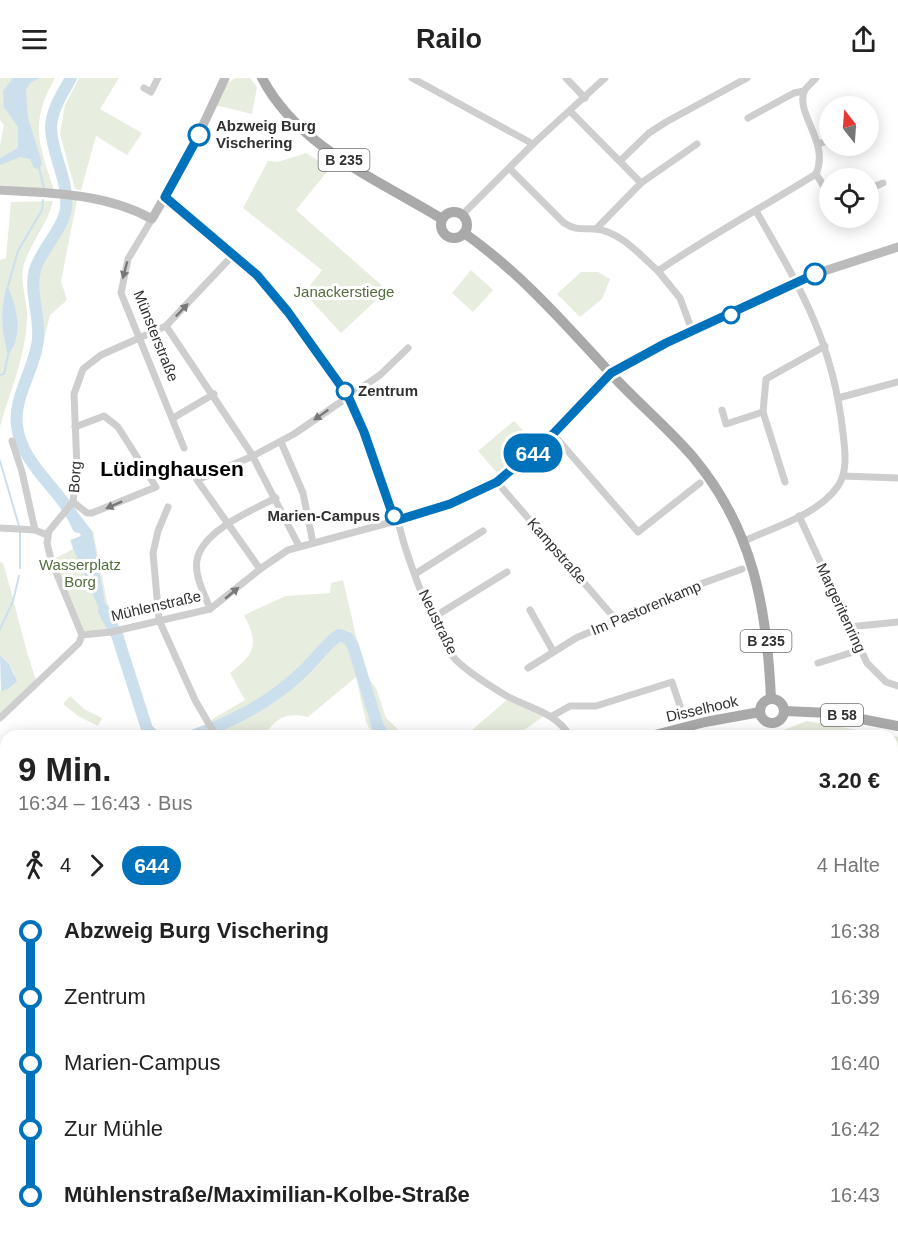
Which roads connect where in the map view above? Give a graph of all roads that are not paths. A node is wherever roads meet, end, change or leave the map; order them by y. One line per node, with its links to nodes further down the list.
1 (158, 78): 10 (street)
2 (225, 78): 25 (street, Münsterstraße)
3 (262, 78): 29 (main road, B 235)
4 (412, 78): 14 (street)
5 (566, 78): 11 (street)
6 (605, 78): 11 (street)
7 (747, 78): 17 (street)
8 (816, 78): 9 (street)
9 (804, 91): 13 (street); 16 (street)
10 (148, 93)
11 (585, 98): 12 (street)
12 (570, 111): 14 (street); 17 (street)
13 (748, 118)
14 (533, 144): 18 (street)
15 (697, 144): 21 (street)
16 (818, 144): 19 (street)
17 (620, 161): 21 (street)
18 (510, 169): 27 (street); 30 (street)
19 (816, 174): 20 (street); 26 (street)
20 (819, 179)
21 (640, 183): 30 (street)
22 (883, 183): 23 (street)
23 (879, 185)
24 (0, 190): 28 (street)
25 (165, 197): 28 (street, Münsterstraße); 33 (street, Neustraße)
26 (756, 211): 34 (street); 35 (street)
27 (462, 215): 29 (main road); 31 (main road)
28 (152, 219): 38 (street, Münsterstraße, one-way to 38)
29 (442, 219): 31 (main road, B 235)
30 (596, 229): 34 (street)
31 (464, 233): 41 (main road, B 235)
32 (898, 248): 35 (street, Mühlenstraße)
33 (233, 255): 36 (street, Borg, one-way to 33); 44 (street, Neustraße)
34 (658, 271): 37 (street)
35 (796, 283): 37 (street, Mühlenstraße); 39 (street)
36 (166, 326): 38 (street, Borg); 43 (street)
37 (693, 333): 41 (street, Mühlenstraße)
38 (141, 339): 48 (street, Münsterstraße); 49 (street, Borg)
39 (825, 346): 45 (street); 47 (street)
40 (408, 348): 44 (street)
41 (611, 373): 50 (street, Mühlenstraße); 70 (main road, B 235)
42 (898, 382): 45 (street)
43 (214, 394): 48 (street); 54 (street)
44 (348, 396): 52 (street, one-way to 52); 64 (street, Neustraße)
45 (838, 398): 55 (street)
46 (722, 410): 47 (street)
47 (763, 412): 58 (street)
48 (173, 418): 53 (street, Münsterstraße)
49 (75, 427): 61 (street, Borg); 61 (street, one-way to 61)
50 (553, 434): 57 (street, Mühlenstraße); 59 (street)
51 (12, 441): 67 (street)
52 (280, 442): 54 (street); 71 (street)
53 (184, 448)
54 (254, 456): 60 (street); 65 (street)
55 (843, 476): 56 (street); 63 (street)
56 (898, 478)
57 (497, 482): 64 (street, Mühlenstraße); 81 (street, Kampstraße)
58 (785, 482)
59 (700, 483)
60 (276, 498): 65 (street); 72 (street)
61 (73, 502): 69 (street, Borg)
62 (168, 507): 80 (street)
63 (799, 516): 70 (street); 83 (street, Margeritenring)
64 (398, 520): 71 (street, Mühlenstraße); 76 (street, Neustraße)
65 (227, 525): 73 (street); 77 (street)
66 (0, 528): 67 (street)
67 (35, 530): 69 (street)
68 (483, 531): 76 (street)
69 (47, 535): 84 (street)
70 (744, 542): 90 (main road, B 235)
71 (313, 543): 72 (street, Mühlenstraße)
72 (299, 546): 73 (street, Mühlenstraße)
73 (260, 569): 77 (street, Mühlenstraße, one-way to 73)
74 (742, 569): 81 (street, Im Pastorenkamp)
75 (507, 572): 79 (street)
76 (414, 574): 79 (street, Neustraße)
77 (210, 609): 80 (street, Mühlenstraße)
78 (530, 610): 86 (street)
79 (434, 617): 94 (street, Neustraße)
80 (159, 620): 84 (street, Mühlenstraße); 97 (street)
81 (617, 621): 86 (street, Im Pastorenkamp)
82 (898, 622): 83 (street)
83 (849, 627): 85 (street, Margeritenring)
84 (82, 635): 95 (street)
85 (860, 650): 87 (street); 89 (street, Margeritenring)
86 (553, 651): 88 (street, Im Pastorenkamp)
87 (818, 663)
88 (528, 668)
89 (898, 686)
90 (771, 699): 92 (main road); 93 (main road)
91 (680, 706): 94 (street)
92 (784, 711): 93 (main road, B 58); 96 (main road, B 58)
93 (760, 712): 99 (main road, Disselhook / B 58)
94 (552, 716): 98 (street, Neustraße)
95 (0, 717)
96 (898, 726)
97 (212, 730)
98 (565, 730)
99 (674, 730)

